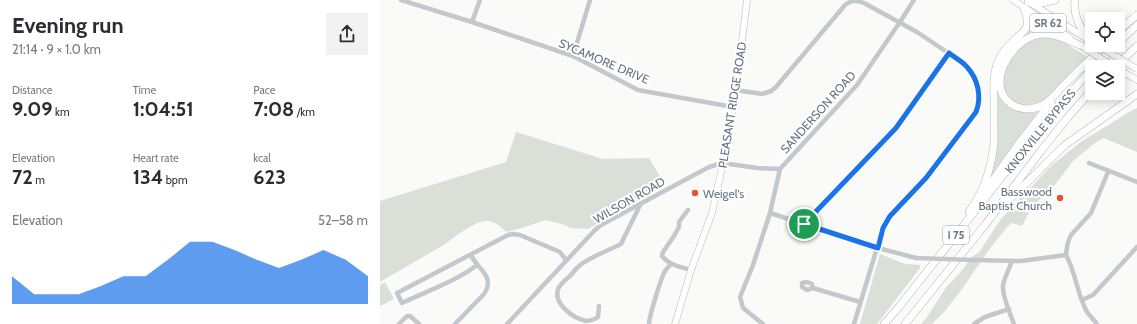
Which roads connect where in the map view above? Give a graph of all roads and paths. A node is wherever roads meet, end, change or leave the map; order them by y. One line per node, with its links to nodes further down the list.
1 (401, 0): 12 (street, SYCAMORE DRIVE)
2 (480, 0): 12 (street)
3 (590, 0): 26 (street)
4 (747, 0): 36 (main road, PLEASANT RIDGE ROAD)
5 (914, 0): 13 (street, SANDERSON ROAD)
6 (1013, 0): 9 (main road, SR 62)
7 (1054, 0): 9 (highway)
8 (1075, 0): 17 (highway)
9 (1026, 3): 19 (main road, SR 62); 20 (main road, SR 62); 48 (highway)
10 (1137, 12): 14 (highway)
11 (1137, 15): 15 (highway)
12 (472, 22): 26 (street, SYCAMORE DRIVE)
13 (900, 22): 25 (street); 36 (street); 44 (street, SANDERSON ROAD)
14 (1125, 24)
15 (1125, 25)
16 (1137, 25): 18 (highway)
17 (1085, 33)
18 (1125, 36)
19 (1085, 38)
20 (1082, 46): 29 (main road, SR 62, bridge); 31 (highway)
21 (1137, 46): 30 (highway)
22 (1097, 52): 27 (highway)
23 (1109, 52): 32 (main road, bridge)
24 (1109, 52): 28 (highway, KNOXVILLE BYPASS / I 75)
25 (949, 53): 51 (street); 55 (street)
26 (573, 56): 41 (street, SYCAMORE DRIVE)
27 (1089, 60)
28 (1101, 60)
29 (1103, 60)
30 (1122, 60)
31 (1085, 64): 48 (highway)
32 (1137, 69)
33 (1125, 73): 35 (main road)
34 (1085, 77): 53 (highway, KNOXVILLE BYPASS / I 75)
35 (1134, 79)
36 (736, 90): 41 (main road, PLEASANT RIDGE ROAD)
37 (1137, 94): 40 (highway)
38 (1085, 98): 52 (highway, KNOXVILLE BYPASS / I 75)
39 (1137, 99): 40 (highway)
40 (1120, 106): 52 (highway)
41 (734, 107): 42 (main road, PLEASANT RIDGE ROAD)
42 (723, 163): 44 (street, SANDERSON ROAD); 47 (street, WILSON ROAD); 64 (main road, PLEASANT RIDGE ROAD)
43 (1089, 164): 45 (street)
44 (780, 169): 50 (street)
45 (1108, 172): 46 (street); 59 (street)
46 (1137, 182)
47 (641, 203): 57 (street, WILSON ROAD); 68 (street)
48 (973, 207): 53 (highway)
49 (688, 210): 62 (street)
50 (770, 213): 51 (street); 76 (street)
51 (804, 224): 55 (street)
52 (985, 225): 79 (highway, KNOXVILLE BYPASS / I 75)
53 (951, 242): 78 (highway, KNOXVILLE BYPASS / I 75)
54 (1137, 247): 66 (street)
55 (878, 248): 61 (street, bridge); 67 (street)
56 (560, 252): 57 (street); 58 (street); 60 (street)
57 (574, 253): 60 (street, WILSON ROAD)
58 (471, 255): 63 (street); 63 (street)
59 (1066, 255): 61 (street); 66 (street)
60 (566, 260): 74 (street, WILSON ROAD)
61 (1012, 261): 69 (street)
62 (671, 264): 64 (street); 75 (street)
63 (477, 265): 73 (street)
64 (691, 270): 71 (main road, PLEASANT RIDGE ROAD)
65 (813, 288): 67 (street)
66 (1082, 300): 82 (street)
67 (860, 302): 77 (street)
68 (599, 306)
69 (1009, 309): 80 (street); 81 (street)
70 (415, 323): 72 (street)
71 (677, 323)
72 (399, 324)
73 (455, 324)
74 (507, 324)
75 (649, 324)
76 (764, 324)
77 (854, 324)
78 (884, 324)
79 (905, 324)
80 (974, 324)
81 (1014, 324)
82 (1097, 324)

